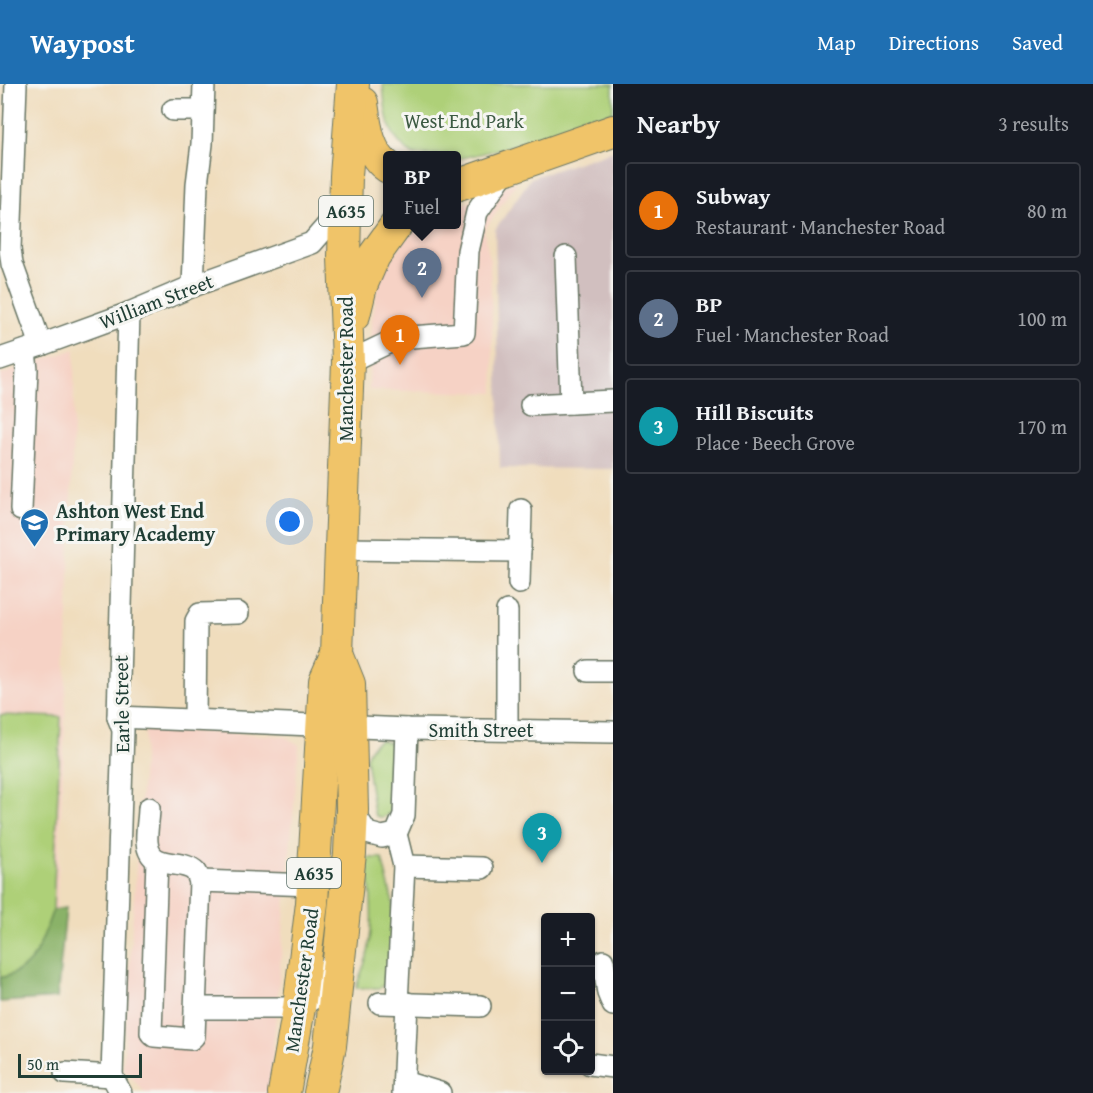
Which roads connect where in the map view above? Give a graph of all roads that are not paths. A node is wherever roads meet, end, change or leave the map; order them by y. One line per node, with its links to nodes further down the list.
1 (16, 84): 18 (street)
2 (204, 84): 6 (street)
3 (353, 84): 11 (highway, Manchester Road / A635)
4 (360, 84): 8 (highway)
5 (173, 110): 6 (street)
6 (203, 110): 16 (street)
7 (613, 131): 9 (highway)
8 (383, 164)
9 (507, 168): 10 (highway); 19 (street)
10 (461, 184)
11 (346, 204): 13 (street, William Street); 14 (highway, Manchester Road / A635)
12 (394, 229): 19 (highway, A635)
13 (312, 243): 14 (street); 16 (street, William Street)
14 (344, 257): 19 (highway, Manchester Road / A635)
15 (566, 257): 22 (street)
16 (193, 286): 17 (street, William Street)
17 (129, 313): 18 (street, William Street); 33 (street, Earle Street)
18 (33, 348): 20 (street, William Street); 24 (street)
19 (348, 350): 26 (highway, Manchester Road / A635)
20 (0, 359)
21 (613, 401): 22 (street)
22 (571, 403): 23 (street)
23 (531, 405)
24 (21, 510)
25 (521, 510): 27 (street)
26 (342, 549): 27 (street); 35 (highway, Manchester Road / A635)
27 (520, 551): 28 (street)
28 (519, 583)
29 (507, 611): 37 (street)
30 (238, 613): 34 (street)
31 (588, 671): 32 (street)
32 (613, 671)
33 (118, 717): 34 (street, Smith Street); 57 (street, Earle Street)
34 (195, 720): 35 (street, Smith Street)
35 (337, 725): 36 (street, Smith Street); 40 (highway, Manchester Road / A635); 46 (highway, Manchester Road / A635)
36 (407, 729): 37 (street, Smith Street); 41 (street)
37 (507, 729): 38 (street, Smith Street)
38 (613, 732)
39 (149, 808): 42 (street)
40 (352, 810): 41 (street); 47 (highway, Manchester Road / A635)
41 (396, 834): 43 (street)
42 (157, 860): 45 (street); 52 (street)
43 (404, 866): 44 (street); 49 (street)
44 (482, 868)
45 (200, 881): 46 (street); 52 (street)
46 (314, 885): 53 (highway, Manchester Road / A635)
47 (340, 948): 53 (street); 60 (highway, Manchester Road / A635)
48 (602, 961): 50 (street)
49 (395, 1003): 51 (street); 58 (street)
50 (613, 1005)
51 (480, 1006)
52 (195, 1008): 53 (street)
53 (299, 1008): 59 (highway, Manchester Road / A635)
54 (595, 1065): 55 (street)
55 (613, 1067)
56 (65, 1072): 57 (street)
57 (116, 1085)
58 (404, 1088): 61 (street)
59 (284, 1093)
60 (320, 1093)
61 (440, 1093)

